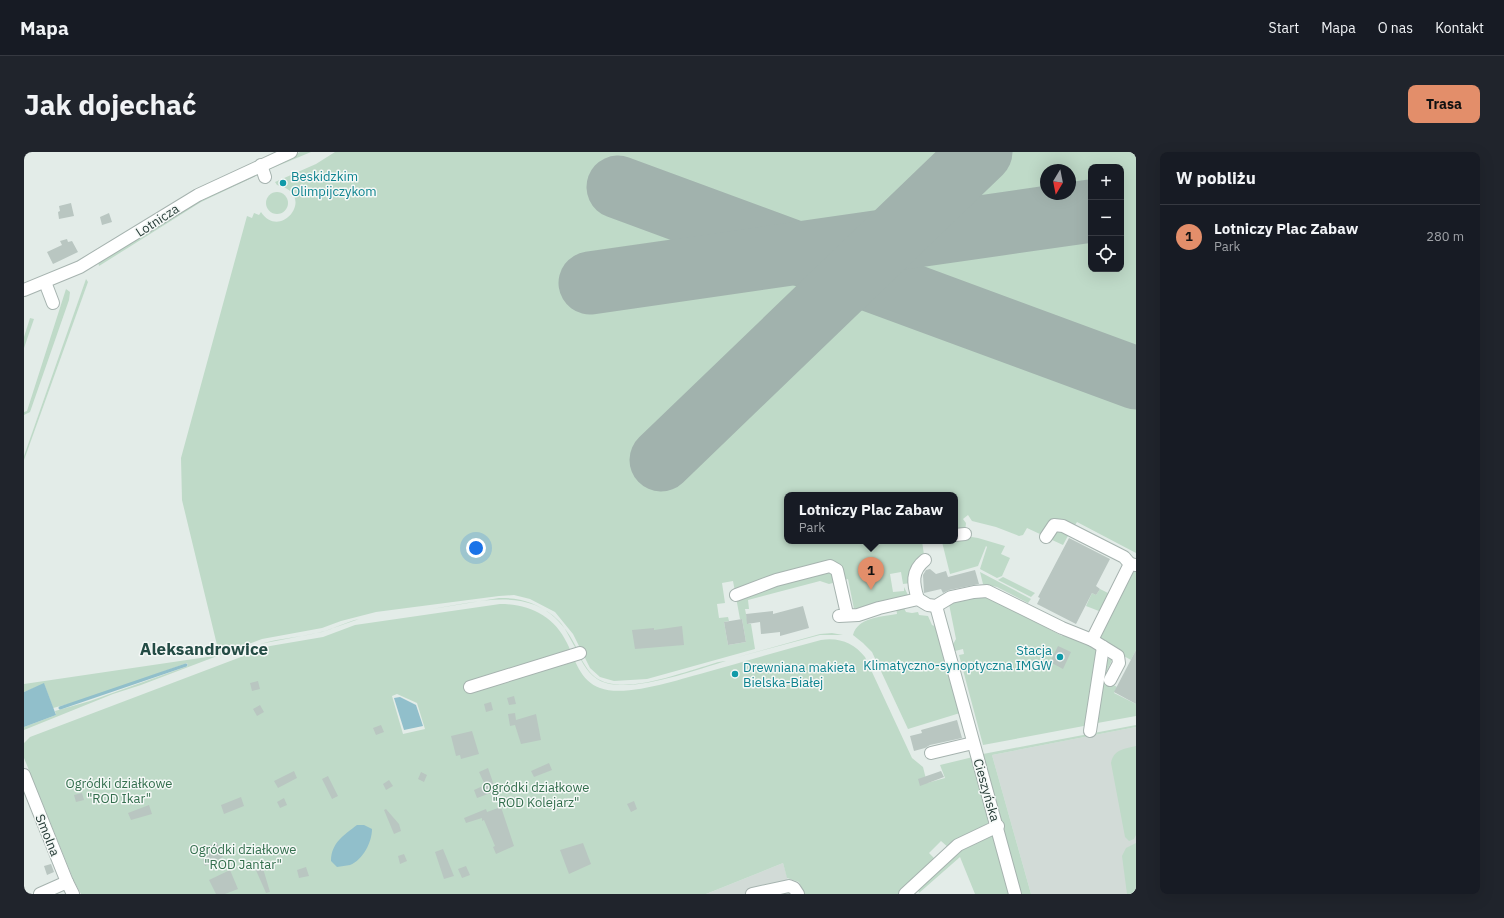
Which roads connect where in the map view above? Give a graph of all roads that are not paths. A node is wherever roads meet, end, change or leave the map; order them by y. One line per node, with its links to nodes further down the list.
1 (291, 152): 2 (street, Lotnicza)
2 (261, 165): 3 (street); 4 (street, Lotnicza)
3 (264, 177)
4 (45, 282): 5 (street, Lotnicza); 6 (street)
5 (24, 290)
6 (53, 303)
7 (1046, 537): 9 (street)
8 (925, 560): 11 (street)
9 (1133, 564): 13 (street)
10 (736, 595): 11 (street)
11 (918, 599): 12 (street)
12 (936, 606): 13 (street); 19 (street, Cieszyńska)
13 (1092, 640): 14 (street)
14 (1103, 647): 16 (street); 18 (street)
15 (580, 653): 17 (street)
16 (1110, 680)
17 (470, 687)
18 (1090, 731)
19 (973, 743): 20 (street); 22 (street, Cieszyńska)
20 (931, 754)
21 (24, 775): 23 (street, Smolna)
22 (998, 826): 24 (street, Cieszyńska); 29 (street)
23 (67, 882): 25 (street); 26 (street, Smolna)
24 (907, 892)
25 (40, 894)
26 (73, 894)
27 (752, 894): 28 (street)
28 (798, 894)
29 (1015, 894)

